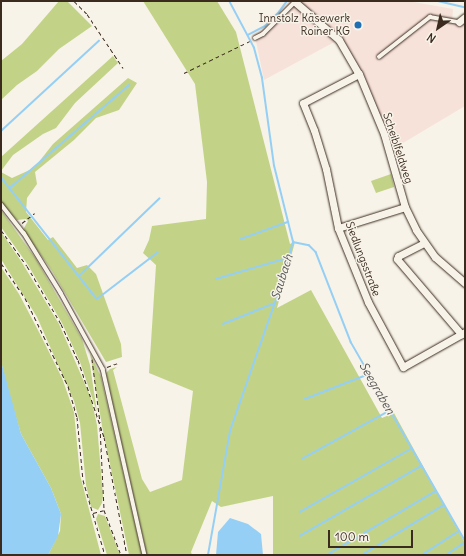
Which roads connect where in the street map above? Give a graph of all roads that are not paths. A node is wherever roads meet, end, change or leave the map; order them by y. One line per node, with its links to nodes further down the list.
1 (296, 2): 4 (lane); 6 (street, Scheiblfeldweg)
2 (465, 16): 3 (street)
3 (459, 22): 5 (lane)
4 (255, 38)
5 (378, 57)
6 (359, 74): 8 (street, Scheiblfeldweg); 9 (street, Siedlungsstraße)
7 (1, 204): 13 (lane)
8 (405, 207): 9 (street); 10 (street, Scheiblfeldweg)
9 (338, 228): 12 (street, Siedlungsstraße)
10 (424, 243): 11 (street, Scheiblfeldweg); 12 (street, Siedlungsstraße)
11 (465, 283)
12 (463, 333)
13 (145, 555)

